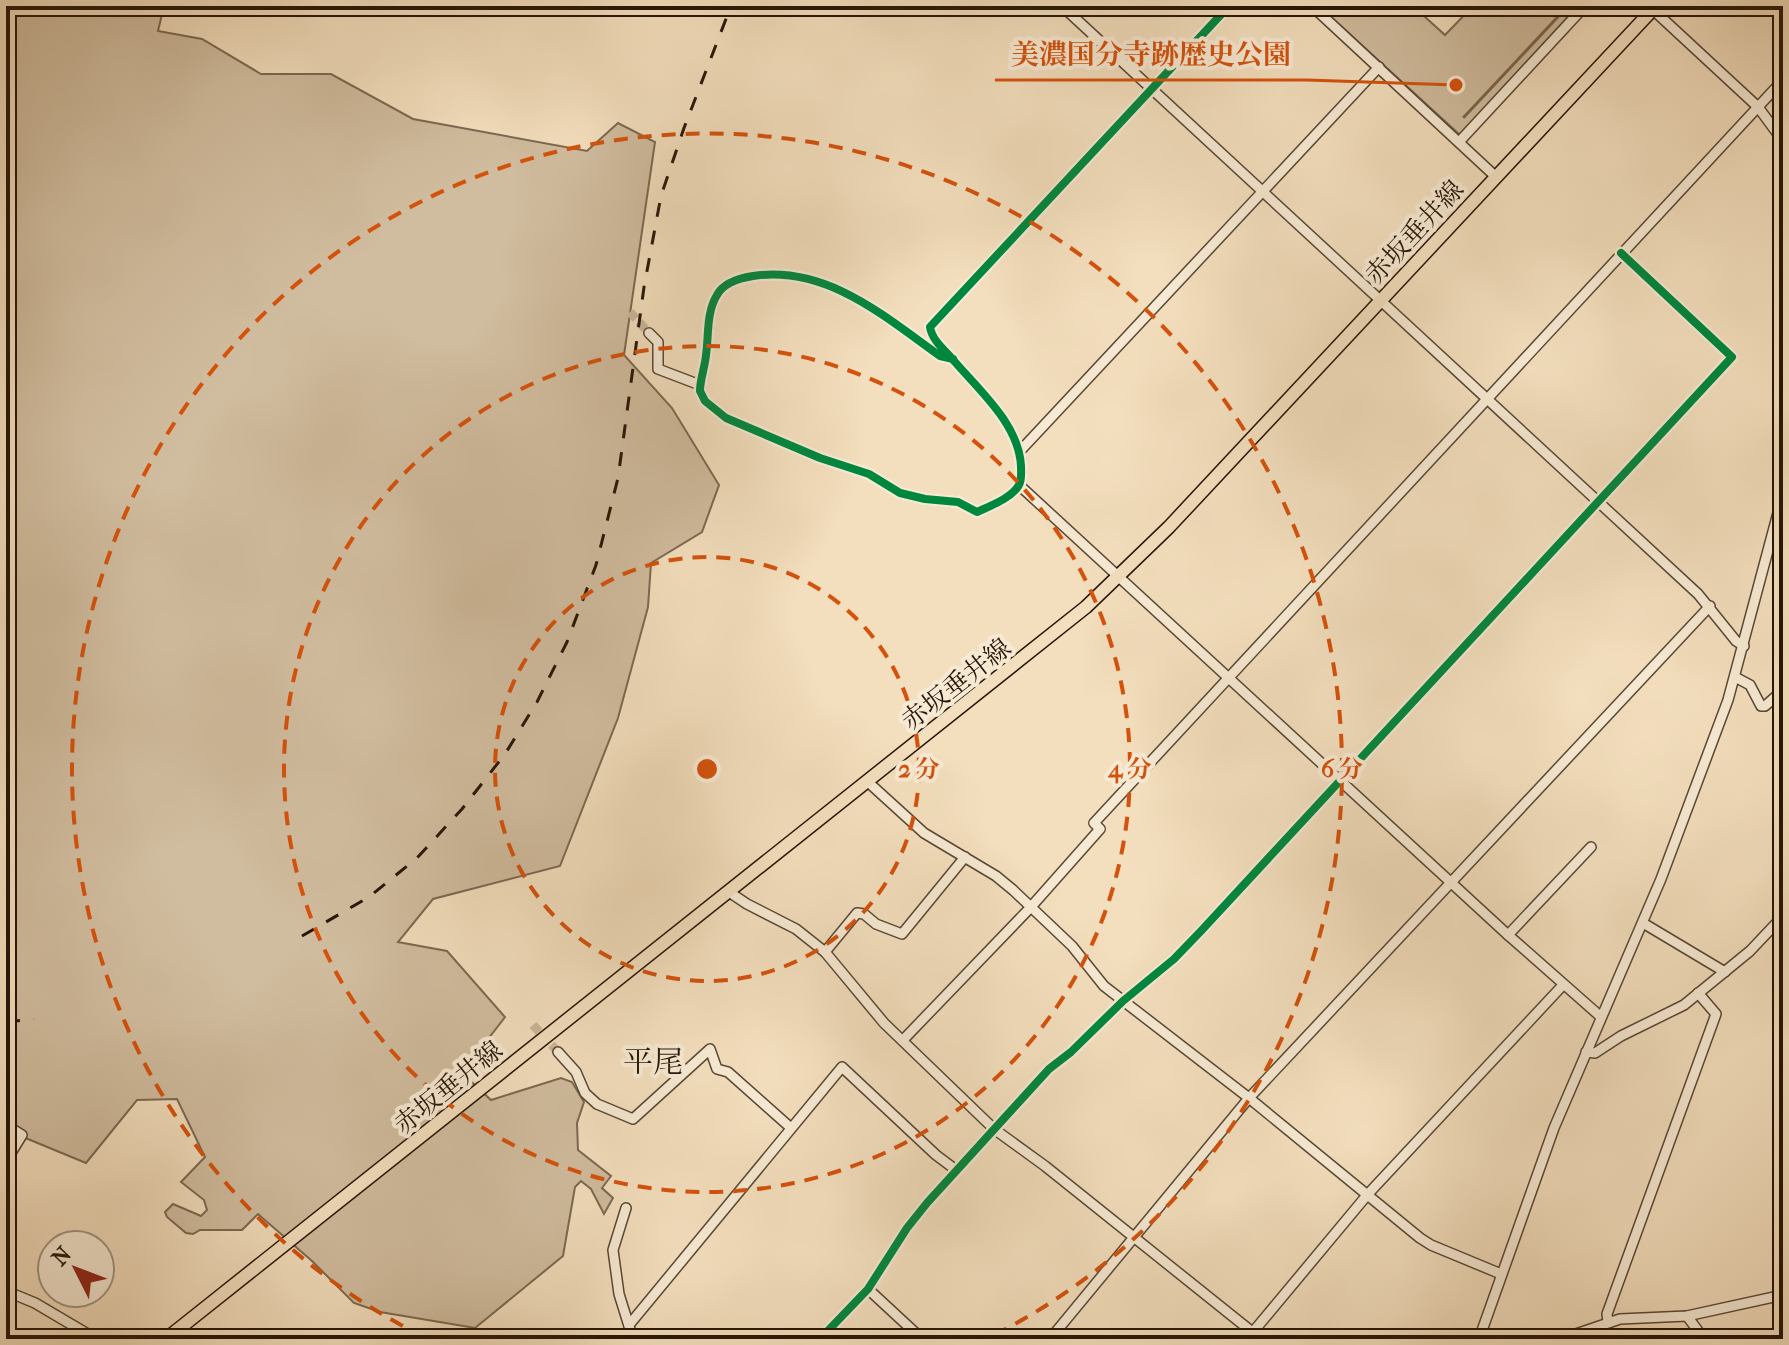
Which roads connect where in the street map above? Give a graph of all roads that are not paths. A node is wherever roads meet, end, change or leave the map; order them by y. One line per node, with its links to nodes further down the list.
1 (1062, 6): 8 (street)
2 (1229, 6): 8 (street)
3 (1312, 6): 6 (street)
4 (1585, 6): 11 (street)
5 (1653, 7): 9 (street); 12 (main road, 赤坂垂井線)
6 (1379, 67): 11 (street); 13 (street)
7 (1783, 80): 9 (street)
8 (1152, 90): 13 (street); 17 (street)
9 (1758, 107): 10 (street); 14 (street)
10 (1783, 141)
11 (1459, 142): 12 (street)
12 (1495, 176): 15 (main road, 赤坂垂井線)
13 (1262, 193): 15 (street); 20 (street)
14 (1621, 253): 19 (street); 23 (street)
15 (1381, 300): 19 (street); 25 (main road, 赤坂垂井線)
16 (649, 333): 18 (street)
17 (953, 359): 18 (street); 20 (street)
18 (700, 385): 21 (street)
19 (1488, 399): 23 (street); 28 (street)
20 (1020, 451): 21 (street)
21 (1019, 485): 25 (street)
22 (1783, 494): 24 (street)
23 (1598, 502): 26 (street); 31 (street)
24 (1782, 511): 27 (street)
25 (1118, 577): 28 (street); 32 (main road, 赤坂垂井線)
26 (1710, 606): 27 (street); 35 (street)
27 (1744, 646): 29 (street)
28 (1229, 677): 31 (street); 37 (street)
29 (1735, 677): 30 (street); 39 (street)
30 (1783, 690)
31 (1341, 780): 35 (street); 45 (street)
32 (868, 782): 34 (street); 36 (main road, 赤坂垂井線)
33 (1591, 847): 40 (street)
34 (965, 857): 37 (street); 41 (street)
35 (1452, 884): 40 (street); 50 (street)
36 (729, 892): 41 (street); 68 (main road, 赤坂垂井線)
37 (1030, 908): 45 (street); 47 (street)
38 (1783, 916): 42 (street)
39 (1643, 923): 42 (street); 46 (street)
40 (1508, 935): 43 (street)
41 (825, 952): 47 (street)
42 (1725, 972): 44 (street)
43 (1563, 985): 46 (street); 56 (street)
44 (1698, 993): 49 (street); 64 (street)
45 (1123, 1001): 50 (street); 53 (street)
46 (1601, 1017): 49 (street)
47 (903, 1040): 53 (street)
48 (558, 1052): 52 (street)
49 (1586, 1052): 59 (street)
50 (1249, 1098): 56 (street); 58 (street)
51 (6, 1125): 54 (street)
52 (791, 1128): 55 (street); 65 (street)
53 (994, 1129): 55 (street); 58 (street)
54 (6, 1161)
55 (956, 1170): 60 (street)
56 (1368, 1194): 59 (street); 66 (street)
57 (626, 1208): 65 (street)
58 (1133, 1235): 66 (street); 72 (street)
59 (1501, 1274): 73 (street)
60 (868, 1289): 70 (street); 71 (street)
61 (6, 1291): 67 (street)
62 (1783, 1295): 63 (street)
63 (1687, 1316): 64 (street); 75 (street)
64 (1608, 1322): 74 (street)
65 (629, 1325): 69 (street)
66 (1257, 1336)
67 (96, 1339)
68 (166, 1339)
69 (633, 1339)
70 (820, 1339)
71 (922, 1339)
72 (1050, 1339)
73 (1479, 1339)
74 (1532, 1339)
75 (1704, 1339)

